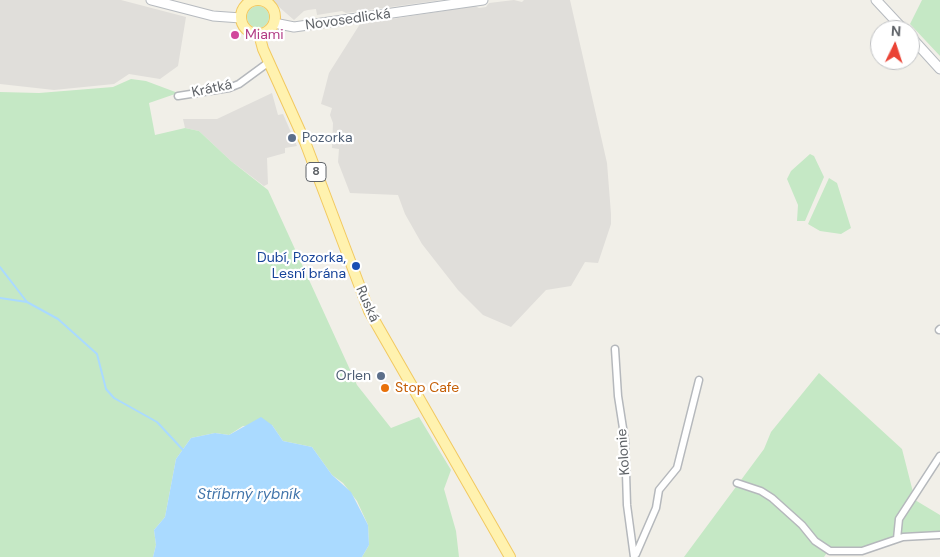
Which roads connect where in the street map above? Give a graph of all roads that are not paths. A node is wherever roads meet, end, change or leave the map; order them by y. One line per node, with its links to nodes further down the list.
1 (151, 0): 5 (street)
2 (483, 0): 7 (street, Novosedlická)
3 (251, 1): 5 (main road); 7 (main road)
4 (880, 2): 6 (street)
5 (241, 18): 8 (main road, 8)
6 (895, 20)
7 (274, 23): 8 (main road)
8 (259, 34): 10 (main road, Ruská / 8)
9 (920, 47): 11 (street)
10 (269, 62): 12 (street, Krátká); 20 (main road, Ruská / 8)
11 (940, 69)
12 (178, 96)
13 (615, 349): 19 (street, Kolonie)
14 (699, 380): 19 (street, Kolonie)
15 (940, 456): 18 (street)
16 (737, 483): 18 (street)
17 (940, 535): 18 (street)
18 (897, 539)
19 (635, 556)
20 (510, 557)

